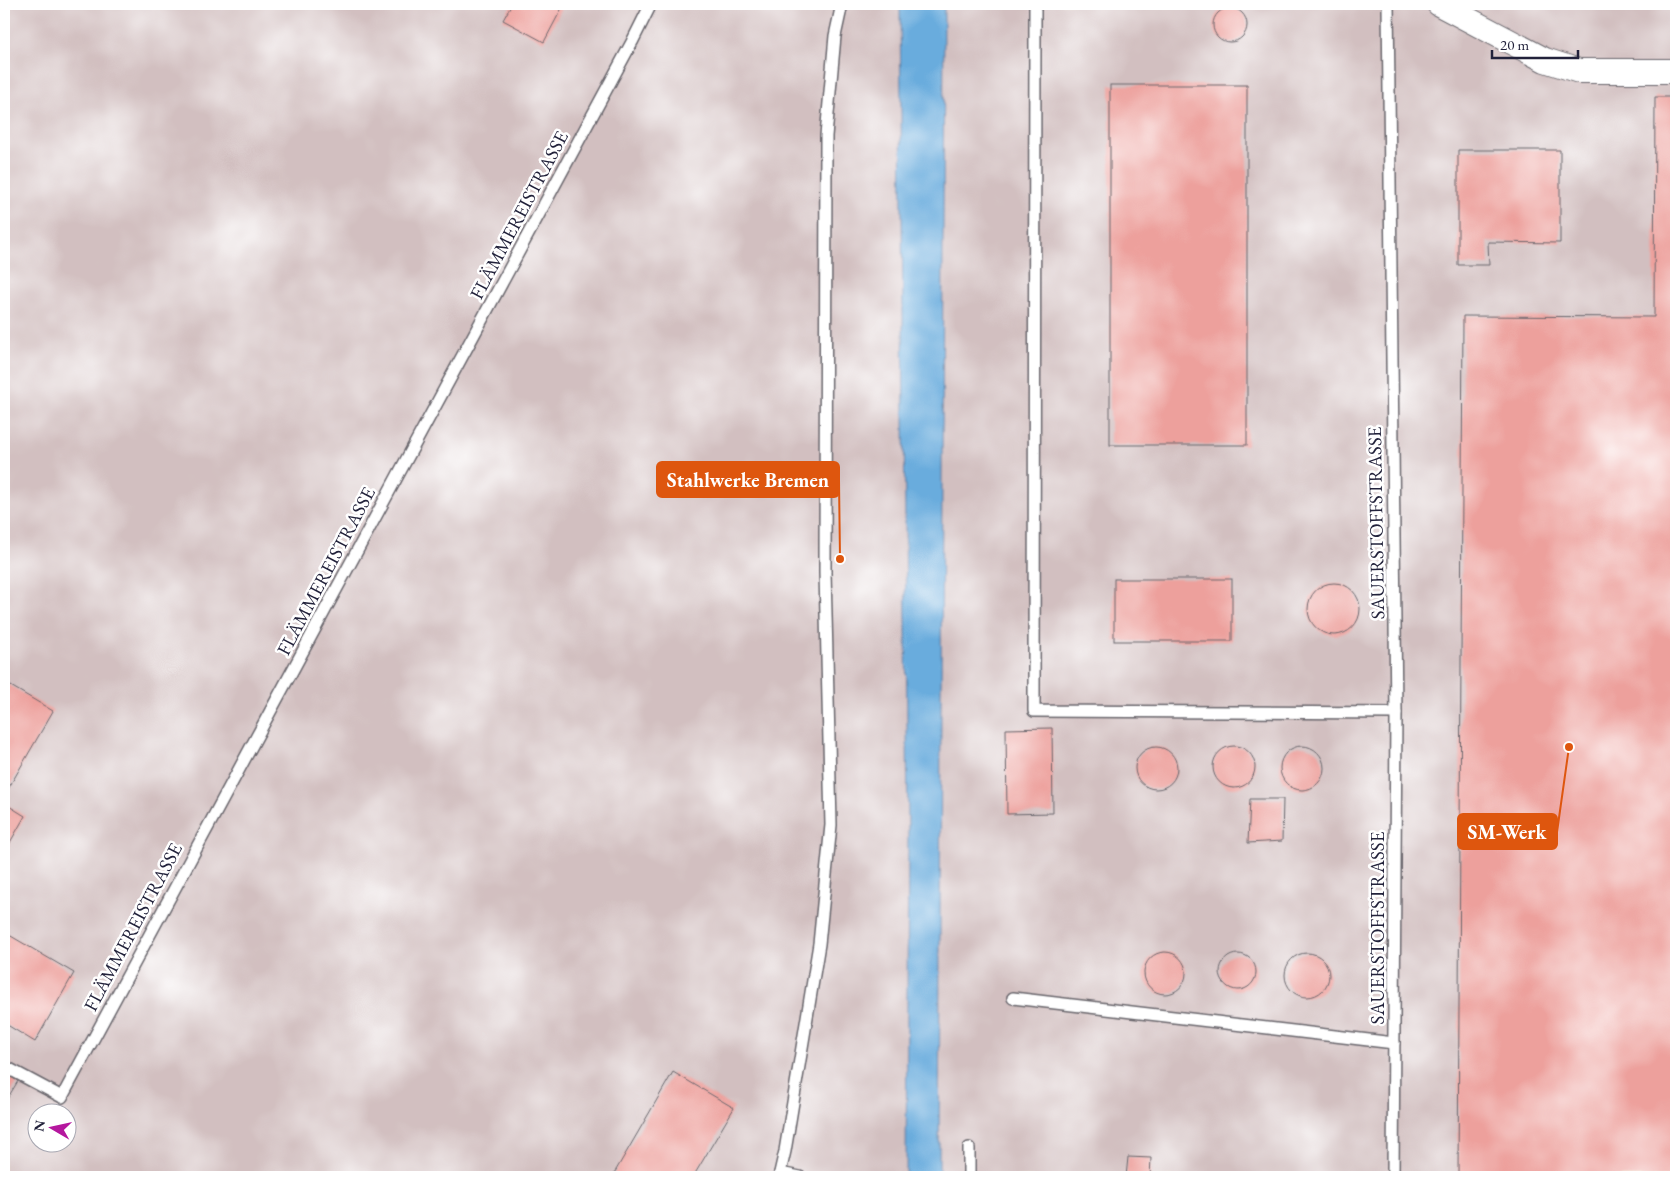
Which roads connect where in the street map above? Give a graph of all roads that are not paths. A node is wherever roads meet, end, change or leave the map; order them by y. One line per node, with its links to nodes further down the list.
1 (651, 4): 10 (lane, FLÄMMEREISTRASSE)
2 (842, 4): 12 (lane)
3 (1035, 4): 7 (lane)
4 (1388, 4): 7 (lane, SAUERSTOFFSTRASSE)
5 (1439, 4): 6 (street)
6 (1676, 72)
7 (1396, 713): 9 (lane, SAUERSTOFFSTRASSE)
8 (1013, 998): 9 (lane, SAUERSTOFFSTRASSE)
9 (1394, 1043): 15 (lane, SAUERSTOFFSTRASSE)
10 (4, 1066)
11 (970, 1148): 14 (lane)
12 (780, 1175): 13 (lane)
13 (800, 1177)
14 (969, 1177)
15 (1393, 1177)

